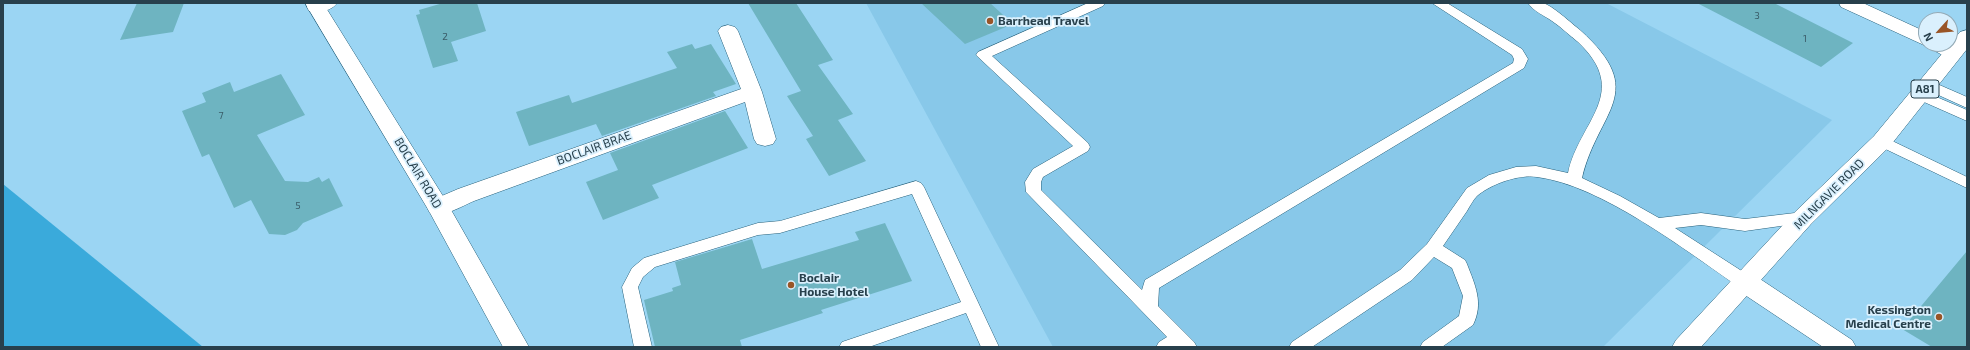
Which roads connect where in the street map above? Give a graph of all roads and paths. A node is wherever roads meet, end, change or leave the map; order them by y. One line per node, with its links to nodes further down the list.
1 (1099, 3): 24 (lane)
2 (1438, 3): 24 (lane)
3 (1534, 3): 16 (lane)
4 (1848, 3): 7 (main road)
5 (319, 4): 18 (main road, BOCLAIR ROAD)
6 (728, 31): 11 (main road)
7 (1918, 36)
8 (1967, 36): 9 (main road, MILNGAVIE ROAD / A81)
9 (1954, 53): 10 (main road, MILNGAVIE ROAD / A81)
10 (1924, 90): 12 (lane); 13 (lane); 15 (main road, MILNGAVIE ROAD / A81)
11 (752, 92): 14 (main road); 18 (main road, BOCLAIR BRAE)
12 (1967, 103)
13 (1967, 116)
14 (765, 138)
15 (1882, 141): 17 (lane); 19 (main road, MILNGAVIE ROAD / A81)
16 (1574, 180): 20 (lane); 21 (lane)
17 (1967, 183)
18 (438, 207): 26 (main road, BOCLAIR ROAD)
19 (1803, 218): 20 (lane); 22 (main road, MILNGAVIE ROAD / A81)
20 (1657, 224): 22 (lane)
21 (1433, 248): 30 (lane); 31 (lane)
22 (1745, 282): 32 (main road, MILNGAVIE ROAD / A81); 33 (main road)
23 (971, 305): 27 (lane); 28 (lane); 29 (lane)
24 (1149, 308): 25 (lane)
25 (1177, 344)
26 (516, 347)
27 (643, 347)
28 (848, 347)
29 (990, 347)
30 (1298, 347)
31 (1429, 347)
32 (1685, 347)
33 (1843, 347)

